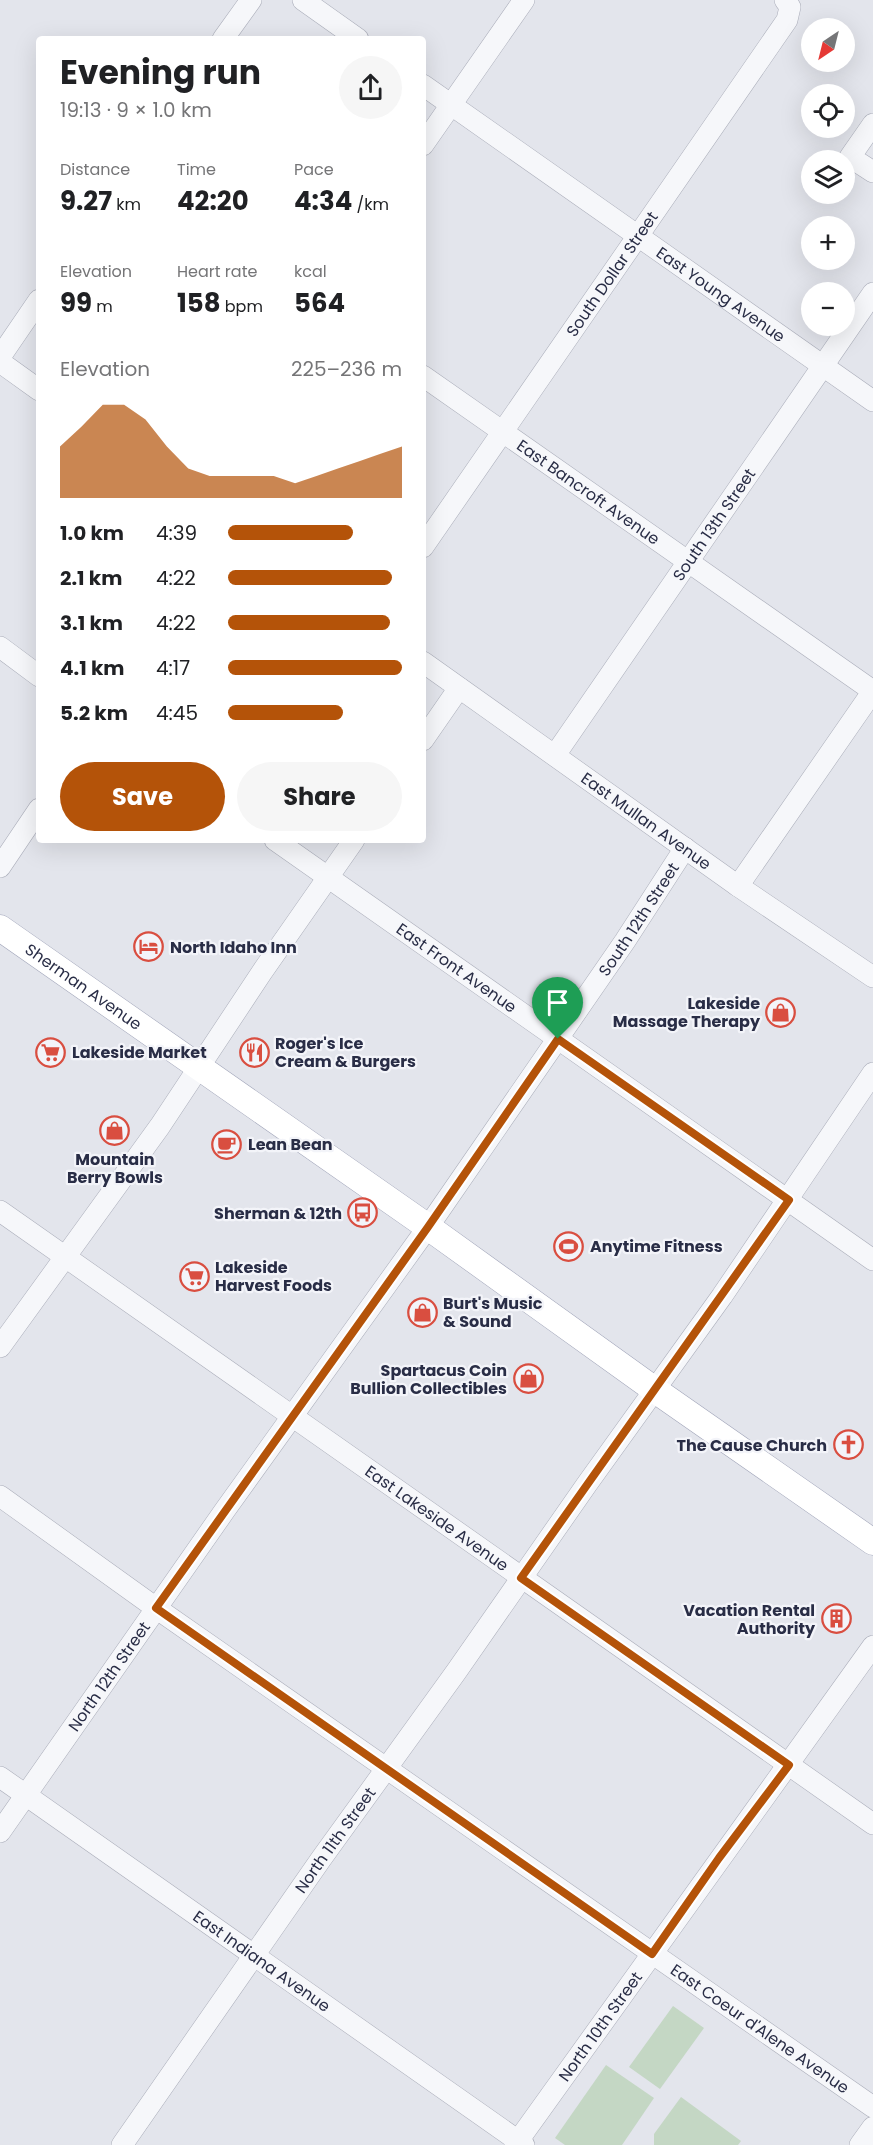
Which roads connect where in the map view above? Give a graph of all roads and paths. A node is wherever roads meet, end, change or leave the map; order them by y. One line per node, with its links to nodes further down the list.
1 (251, 0): 5 (street)
2 (303, 0): 6 (street)
3 (524, 0): 8 (street)
4 (785, 0): 12 (street, South Dollar Street)
5 (225, 36)
6 (354, 36)
7 (426, 87): 8 (street, East Young Avenue)
8 (451, 104): 10 (street); 12 (street, East Young Avenue)
9 (873, 124): 11 (street)
10 (426, 141)
11 (873, 172)
12 (638, 236): 15 (street, East Young Avenue); 20 (street, South Dollar Street)
13 (873, 293): 15 (street, South 13th Street)
14 (36, 306): 16 (street)
15 (824, 367): 19 (street, East Young Avenue); 22 (street, South 13th Street)
16 (3, 368): 18 (street)
17 (426, 378): 20 (street, East Bancroft Avenue)
18 (36, 388)
19 (873, 401)
20 (503, 432): 21 (street, South Dollar Street); 22 (street, East Bancroft Avenue)
21 (426, 543)
22 (687, 560): 27 (street, East Bancroft Avenue); 29 (street, South 13th Street)
23 (0, 647): 25 (street)
24 (426, 664): 26 (street, East Mullan Avenue)
25 (36, 674)
26 (459, 688): 28 (street); 29 (street, East Mullan Avenue)
27 (873, 691): 36 (street)
28 (426, 736)
29 (555, 754): 33 (street, East Mullan Avenue)
30 (36, 813): 34 (street)
31 (279, 843): 35 (street, East Front Avenue)
32 (352, 843): 35 (street)
33 (685, 848): 36 (street, East Mullan Avenue); 39 (street, South 12th Street)
34 (0, 867)
35 (328, 876): 39 (street, East Front Avenue); 40 (street)
36 (738, 886): 38 (street, East Mullan Avenue)
37 (0, 928): 40 (main road, Sherman Avenue)
38 (873, 977)
39 (558, 1039): 42 (street, East Front Avenue); 44 (street, South 12th Street)
40 (200, 1068): 44 (main road, Sherman Avenue); 45 (street)
41 (873, 1073): 42 (street, North 11th Street)
42 (789, 1200): 46 (street, East Front Avenue); 48 (street, North 11th Street)
43 (0, 1211): 45 (street, East Lakeside Avenue)
44 (428, 1227): 48 (main road, Sherman Avenue); 49 (street, North 12th Street)
45 (66, 1257): 47 (street); 49 (street, East Lakeside Avenue)
46 (873, 1260)
47 (0, 1347)
48 (655, 1390): 51 (main road, Sherman Avenue); 52 (street, North 11th Street)
49 (293, 1416): 52 (street, East Lakeside Avenue); 53 (street, North 12th Street)
50 (0, 1496): 53 (street, East Coeur d'Alene Avenue)
51 (873, 1542)
52 (521, 1578): 55 (street, East Lakeside Avenue); 56 (street, North 11th Street)
53 (156, 1608): 56 (street, East Coeur d'Alene Avenue); 58 (street, North 12th Street)
54 (873, 1646): 55 (street, North 10th Street)
55 (789, 1765): 59 (street, East Lakeside Avenue); 61 (street, North 10th Street)
56 (386, 1767): 61 (street, East Coeur d'Alene Avenue); 62 (street, North 11th Street)
57 (0, 1777): 58 (street, East Indiana Avenue)
58 (26, 1795): 60 (street, North 12th Street); 62 (street, East Indiana Avenue)
59 (873, 1824)
60 (0, 1832)
61 (652, 1954): 63 (street, East Coeur d'Alene Avenue); 65 (street, North 10th Street)
62 (253, 1956): 65 (street, East Indiana Avenue); 66 (street, North 11th Street)
63 (873, 2107)
64 (873, 2127): 67 (street)
65 (519, 2144)
66 (122, 2145)
67 (860, 2145)

